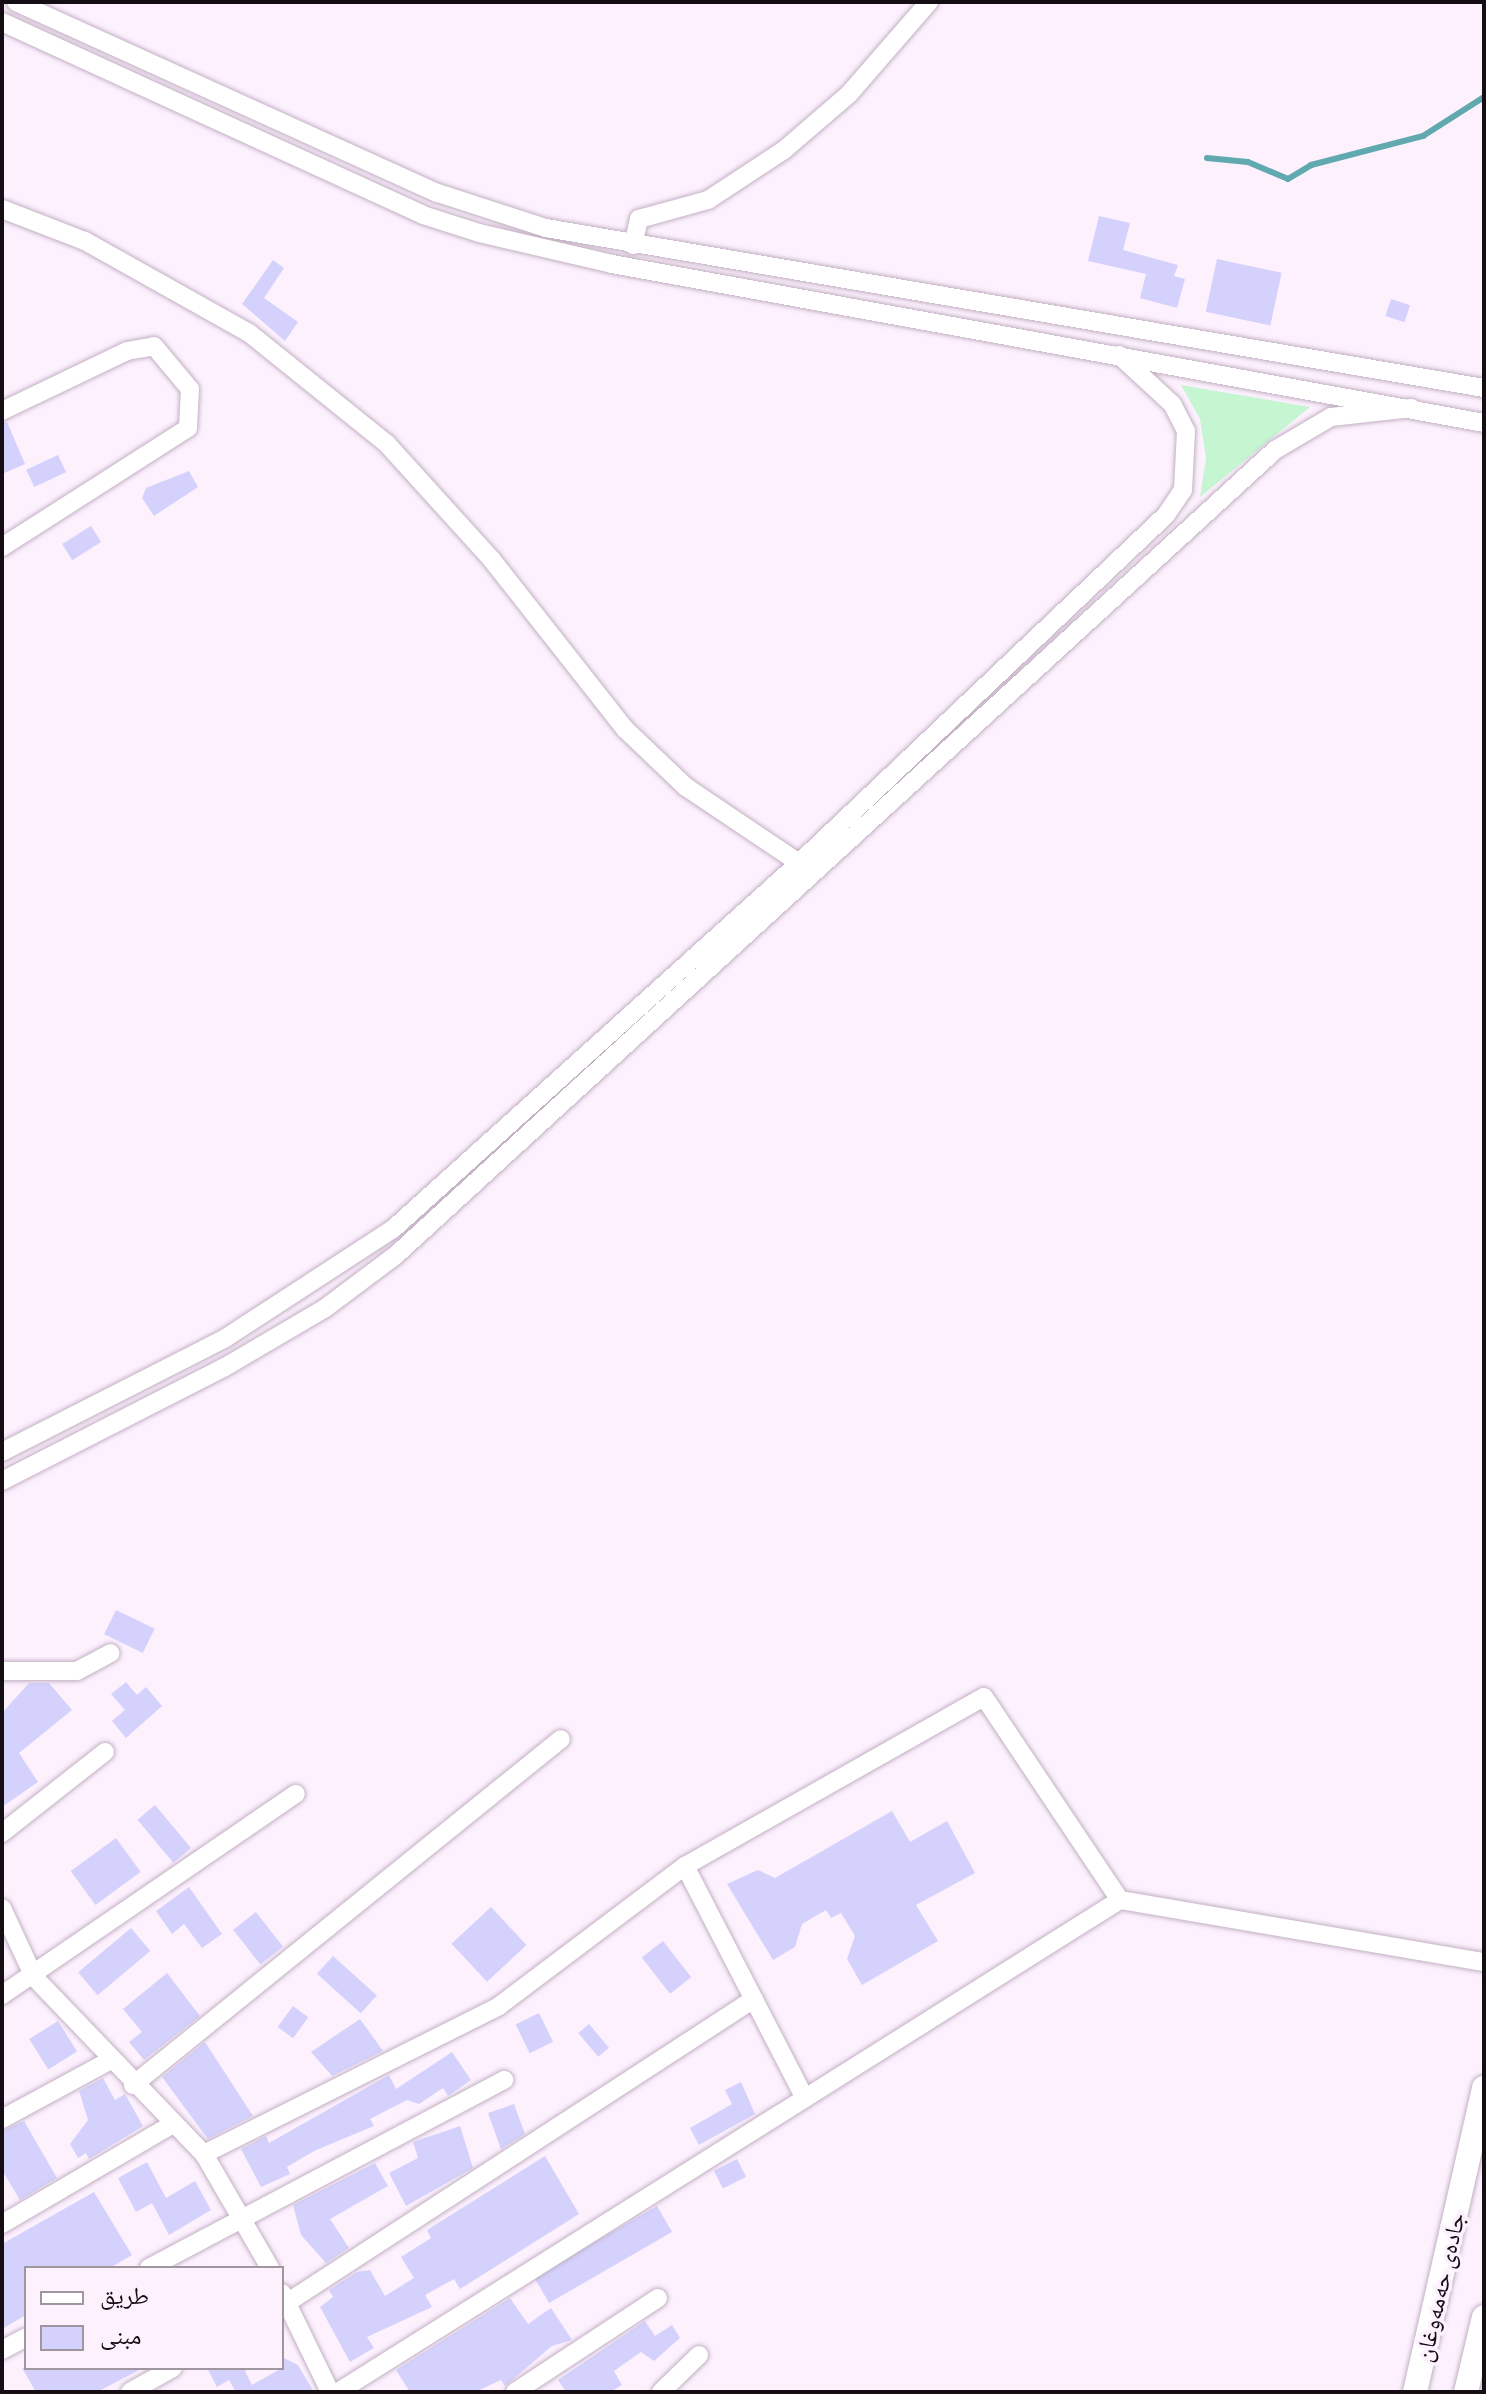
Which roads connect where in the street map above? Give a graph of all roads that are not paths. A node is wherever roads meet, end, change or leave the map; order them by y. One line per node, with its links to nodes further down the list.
1 (16, 2): 5 (street)
2 (929, 2): 5 (street)
3 (2, 22): 7 (street)
4 (2, 209): 16 (street)
5 (633, 245): 6 (street)
6 (887, 286): 7 (street); 9 (street)
7 (882, 314): 8 (street)
8 (1119, 355): 10 (street); 14 (street)
9 (1484, 388)
10 (1411, 408): 12 (street); 15 (street)
11 (2, 411): 13 (street)
12 (1484, 423)
13 (2, 547)
14 (1108, 570): 15 (street); 16 (street)
15 (1126, 590): 18 (street)
16 (799, 863): 17 (street)
17 (523, 1113): 18 (street); 19 (street)
18 (538, 1128): 20 (street)
19 (2, 1452)
20 (2, 1481)
21 (111, 1653): 22 (street)
22 (2, 1671)
23 (561, 1739): 36 (street)
24 (105, 1752): 26 (street)
25 (296, 1794): 31 (street)
26 (2, 1833)
27 (685, 1866): 28 (street); 33 (street); 41 (street)
28 (1120, 1900): 30 (street); 38 (street)
29 (2, 1908): 31 (street)
30 (1484, 1962)
31 (34, 1977): 32 (street); 34 (street)
32 (2, 1995)
33 (754, 1999): 38 (street); 47 (street)
34 (109, 2061): 36 (street); 39 (street)
35 (504, 2080): 42 (street)
36 (133, 2085): 40 (street)
37 (1484, 2088): 58 (main road, جادەی حەمەوغان)
38 (805, 2098): 55 (street)
39 (2, 2119)
40 (173, 2124): 41 (street); 43 (street)
41 (204, 2154): 42 (street)
42 (244, 2215): 44 (street); 45 (street)
43 (2, 2224)
44 (153, 2266)
45 (269, 2266)
46 (658, 2298): 56 (street)
47 (284, 2301): 54 (street)
48 (1484, 2317): 59 (main road, جادەی حەمەوغان)
49 (24, 2338): 50 (street)
50 (2, 2350)
51 (699, 2355): 57 (street)
52 (169, 2370): 53 (street)
53 (130, 2392)
54 (330, 2392)
55 (338, 2392)
56 (515, 2392)
57 (661, 2392)
58 (1415, 2392)
59 (1466, 2392)

